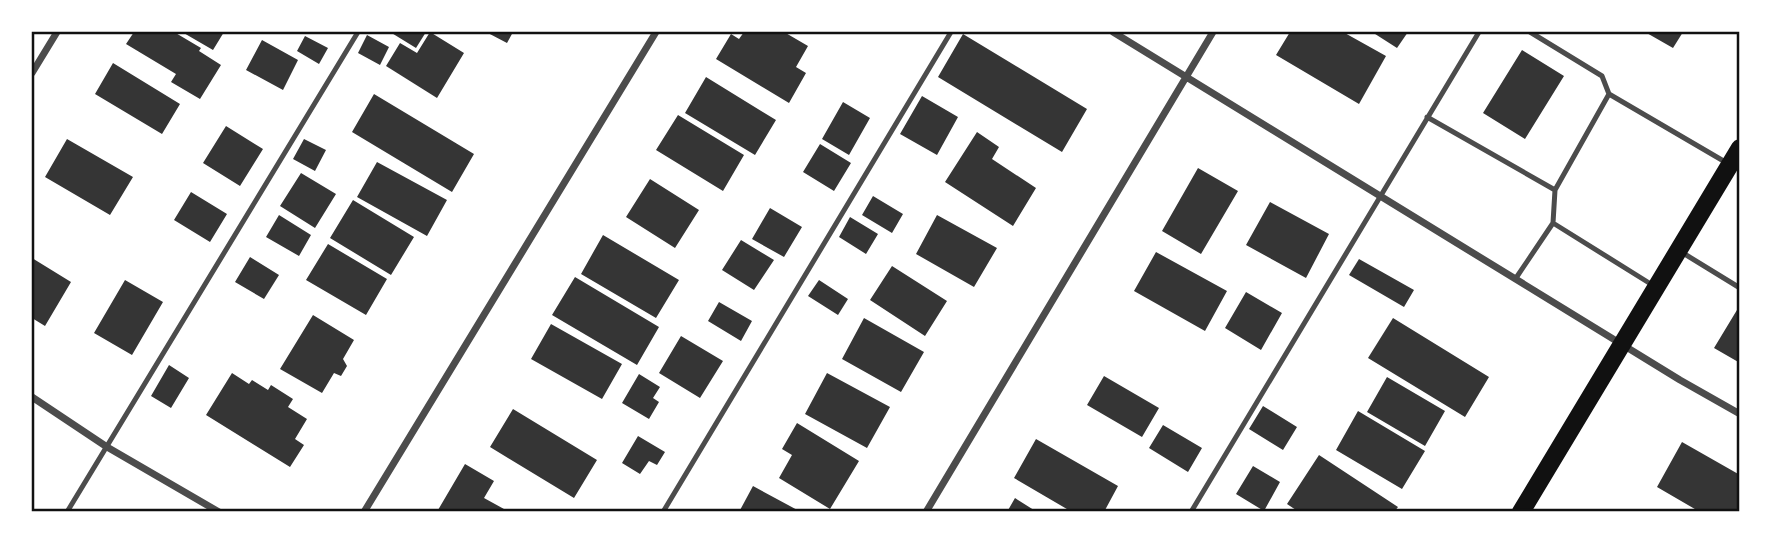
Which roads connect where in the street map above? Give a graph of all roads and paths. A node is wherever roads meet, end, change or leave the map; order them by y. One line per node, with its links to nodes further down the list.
1 (57, 32): 9 (street)
2 (358, 32): 25 (lane)
3 (656, 32): 28 (street)
4 (950, 32): 29 (lane)
5 (1114, 32): 10 (street)
6 (1213, 32): 10 (street)
7 (1479, 32): 12 (lane)
8 (1530, 32): 11 (lane)
9 (32, 73)
10 (1188, 76): 16 (street); 30 (street)
11 (1609, 94): 14 (lane); 15 (lane)
12 (1427, 117): 15 (lane); 16 (lane)
13 (1740, 148): 14 (main road)
14 (1730, 164): 18 (main road)
15 (1555, 190): 17 (lane)
16 (1380, 195): 19 (street); 31 (lane)
17 (1553, 223): 19 (lane); 20 (lane)
18 (1678, 250): 20 (main road); 21 (lane)
19 (1516, 278): 22 (street)
20 (1656, 287): 22 (main road)
21 (1740, 288)
22 (1622, 344): 24 (street); 32 (main road)
23 (32, 397): 25 (street)
24 (1740, 414)
25 (107, 447): 26 (lane); 27 (street)
26 (68, 512)
27 (219, 512)
28 (364, 512)
29 (663, 512)
30 (926, 512)
31 (1191, 512)
32 (1521, 512)

